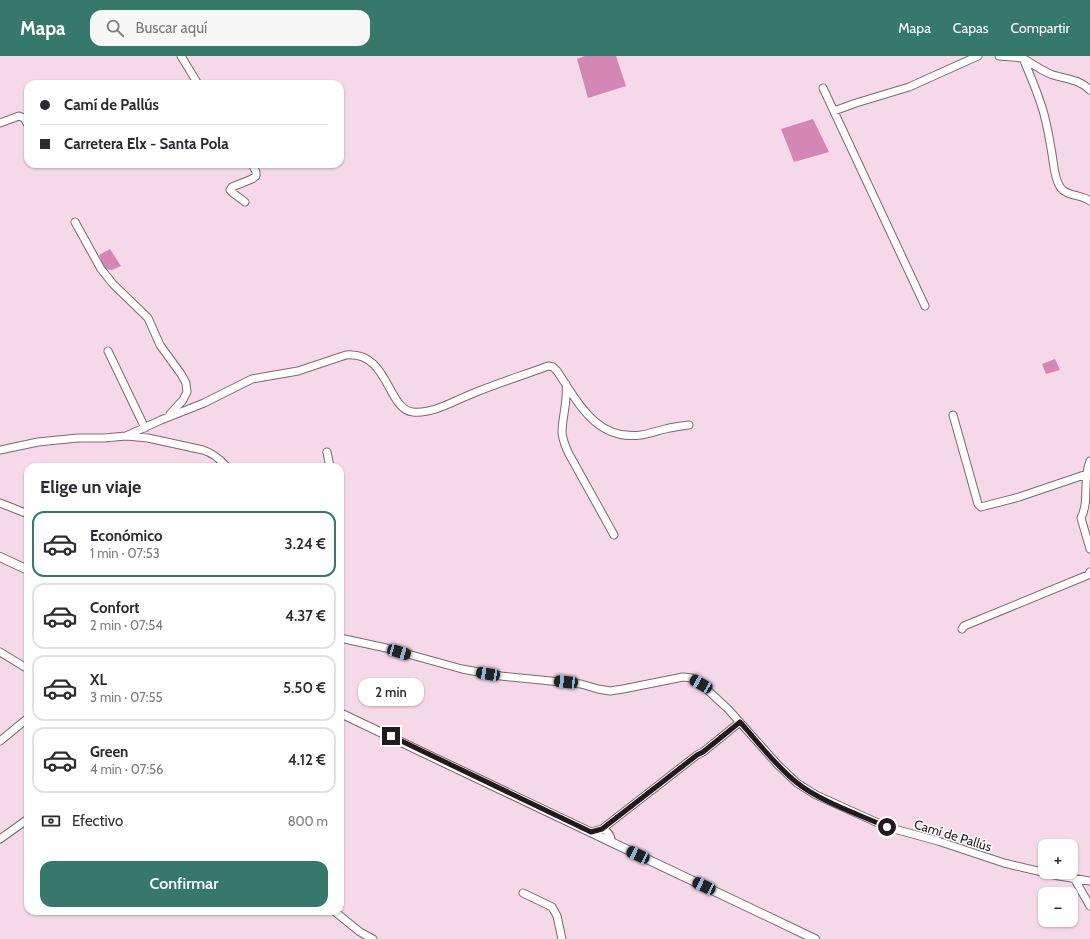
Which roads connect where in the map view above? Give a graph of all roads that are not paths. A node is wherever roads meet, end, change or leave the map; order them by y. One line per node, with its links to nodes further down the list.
1 (181, 56): 5 (street)
2 (978, 56): 8 (street)
3 (999, 56): 4 (street)
4 (1022, 57): 7 (street); 12 (street)
5 (196, 80)
6 (823, 88): 8 (street)
7 (1090, 90)
8 (834, 111): 15 (street)
9 (24, 118): 10 (street)
10 (0, 123)
11 (254, 168): 13 (street)
12 (1090, 201)
13 (245, 202)
14 (74, 222): 19 (street)
15 (925, 306)
16 (108, 351): 21 (street)
17 (566, 384): 19 (street); 20 (street); 31 (street)
18 (953, 416): 28 (street)
19 (168, 417): 21 (street)
20 (689, 424)
21 (145, 428): 22 (street)
22 (126, 436): 23 (street); 26 (street)
23 (0, 450)
24 (327, 452): 27 (street)
25 (1090, 461): 28 (street)
26 (224, 463)
27 (329, 463)
28 (1087, 474): 32 (street)
29 (0, 503): 30 (street)
30 (24, 512)
31 (614, 535)
32 (1090, 549)
33 (0, 551): 35 (main road)
34 (0, 557): 36 (main road)
35 (24, 562)
36 (24, 568)
37 (1090, 572): 38 (street)
38 (962, 629)
39 (344, 639): 45 (street, Camí de Pallús)
40 (0, 652): 41 (street)
41 (24, 667)
42 (344, 715): 49 (main road)
43 (344, 720): 61 (main road)
44 (24, 721): 46 (street)
45 (740, 722): 48 (street); 52 (street, Camí de Pallús)
46 (0, 741)
47 (24, 822): 50 (street)
48 (602, 829): 49 (street); 51 (street)
49 (591, 832): 51 (main road)
50 (0, 838)
51 (612, 843): 62 (main road)
52 (1038, 870)
53 (1075, 879): 57 (street)
54 (1078, 879): 55 (street, Camí de Pallús)
55 (1090, 881)
56 (523, 893): 60 (street)
57 (1090, 906)
58 (339, 915): 59 (street)
59 (373, 939)
60 (562, 939)
61 (808, 939)
62 (815, 939)

